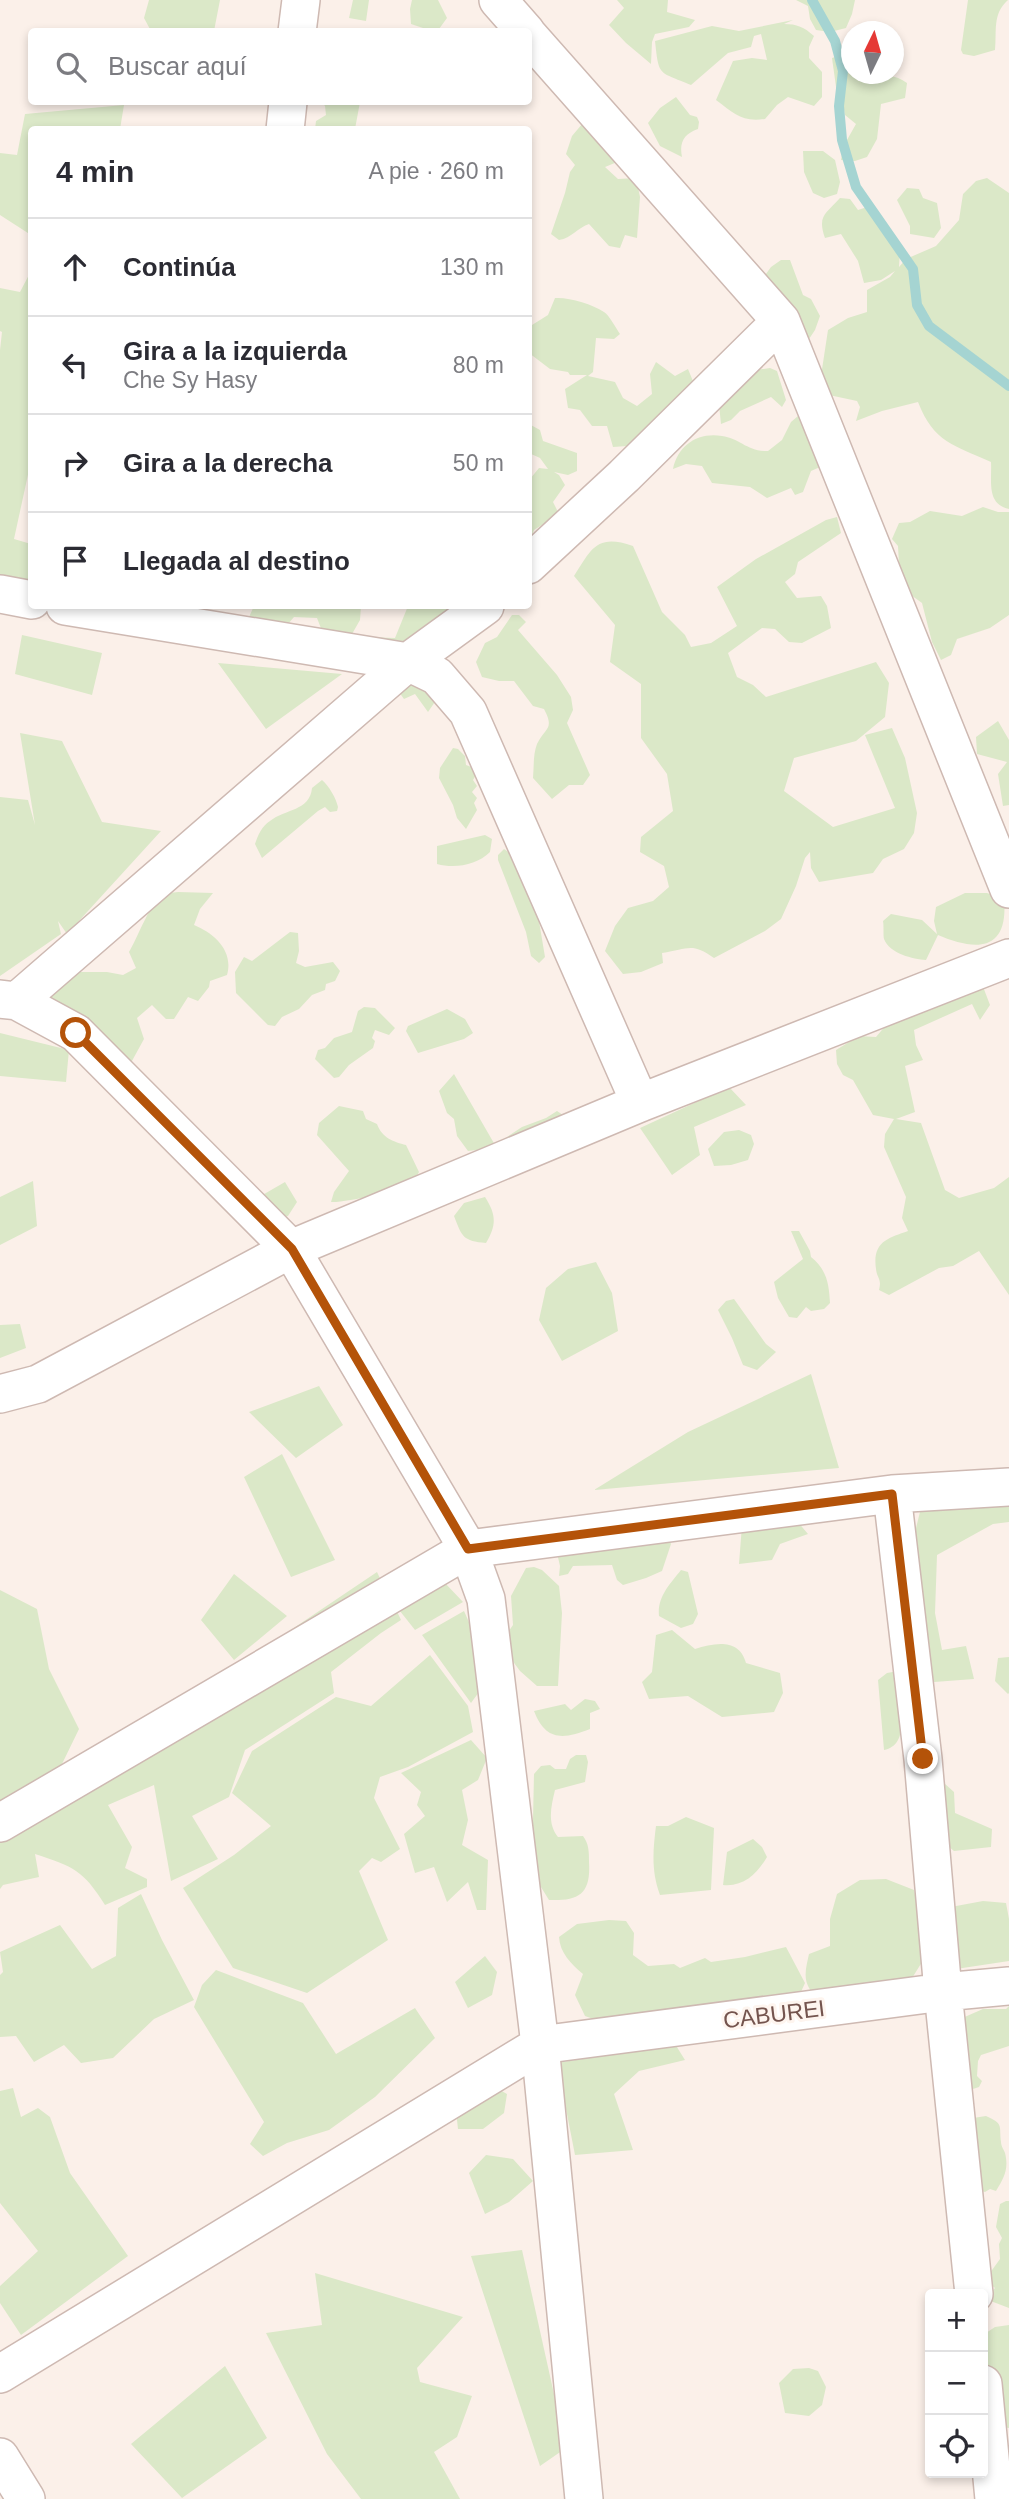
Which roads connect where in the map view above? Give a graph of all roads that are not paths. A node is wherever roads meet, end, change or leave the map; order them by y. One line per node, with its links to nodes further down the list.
1 (301, 0): 3 (street)
2 (498, 0): 4 (street)
3 (298, 28)
4 (523, 28)
5 (532, 39): 8 (street)
6 (288, 105): 7 (street)
7 (285, 126)
8 (781, 320): 9 (street); 16 (street)
9 (532, 561)
10 (0, 594): 11 (street)
11 (28, 599)
12 (101, 609): 14 (street)
13 (481, 609): 15 (street)
14 (221, 619): 15 (street)
15 (408, 662): 18 (street); 19 (street)
16 (1009, 889)
17 (1009, 958): 19 (street)
18 (9, 1000): 20 (street)
19 (640, 1103): 20 (street)
20 (292, 1249): 21 (street); 24 (street)
21 (0, 1394)
22 (1009, 1487): 23 (street)
23 (892, 1494): 24 (street); 27 (street)
24 (468, 1549): 25 (street); 28 (street)
25 (0, 1823)
26 (1009, 1986): 27 (street, CABUREI)
27 (943, 1992): 28 (street, CABUREI); 29 (street)
28 (540, 2045): 30 (street); 34 (street)
29 (973, 2289)
30 (0, 2374)
31 (986, 2415): 35 (street)
32 (0, 2457): 33 (street)
33 (26, 2499)
34 (584, 2499)
35 (995, 2499)

